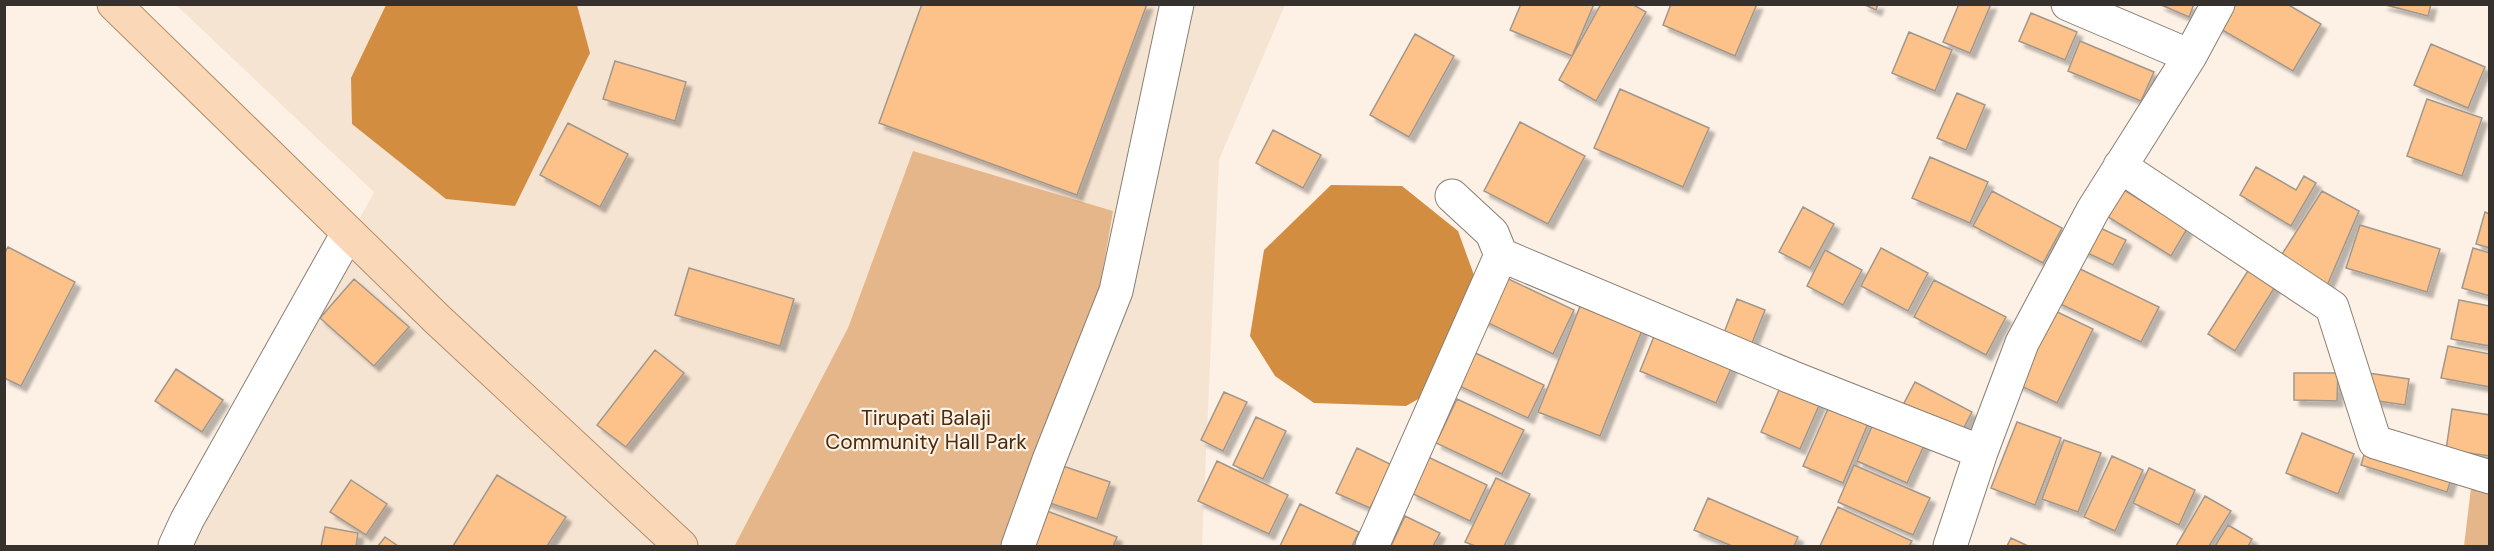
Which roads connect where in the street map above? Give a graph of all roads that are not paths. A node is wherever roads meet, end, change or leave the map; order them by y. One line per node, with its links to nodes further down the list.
1 (114, 4): 8 (main road)
2 (1177, 4): 14 (street)
3 (2068, 4): 5 (street)
4 (2218, 4): 5 (street)
5 (2190, 56): 6 (street)
6 (2121, 166): 10 (street); 11 (street)
7 (1452, 196): 9 (street)
8 (348, 233): 12 (street); 13 (main road)
9 (1501, 255): 10 (street); 15 (street)
10 (1981, 452): 16 (street)
11 (2490, 477)
12 (175, 546)
13 (681, 546)
14 (1018, 546)
15 (1372, 546)
16 (1950, 546)

